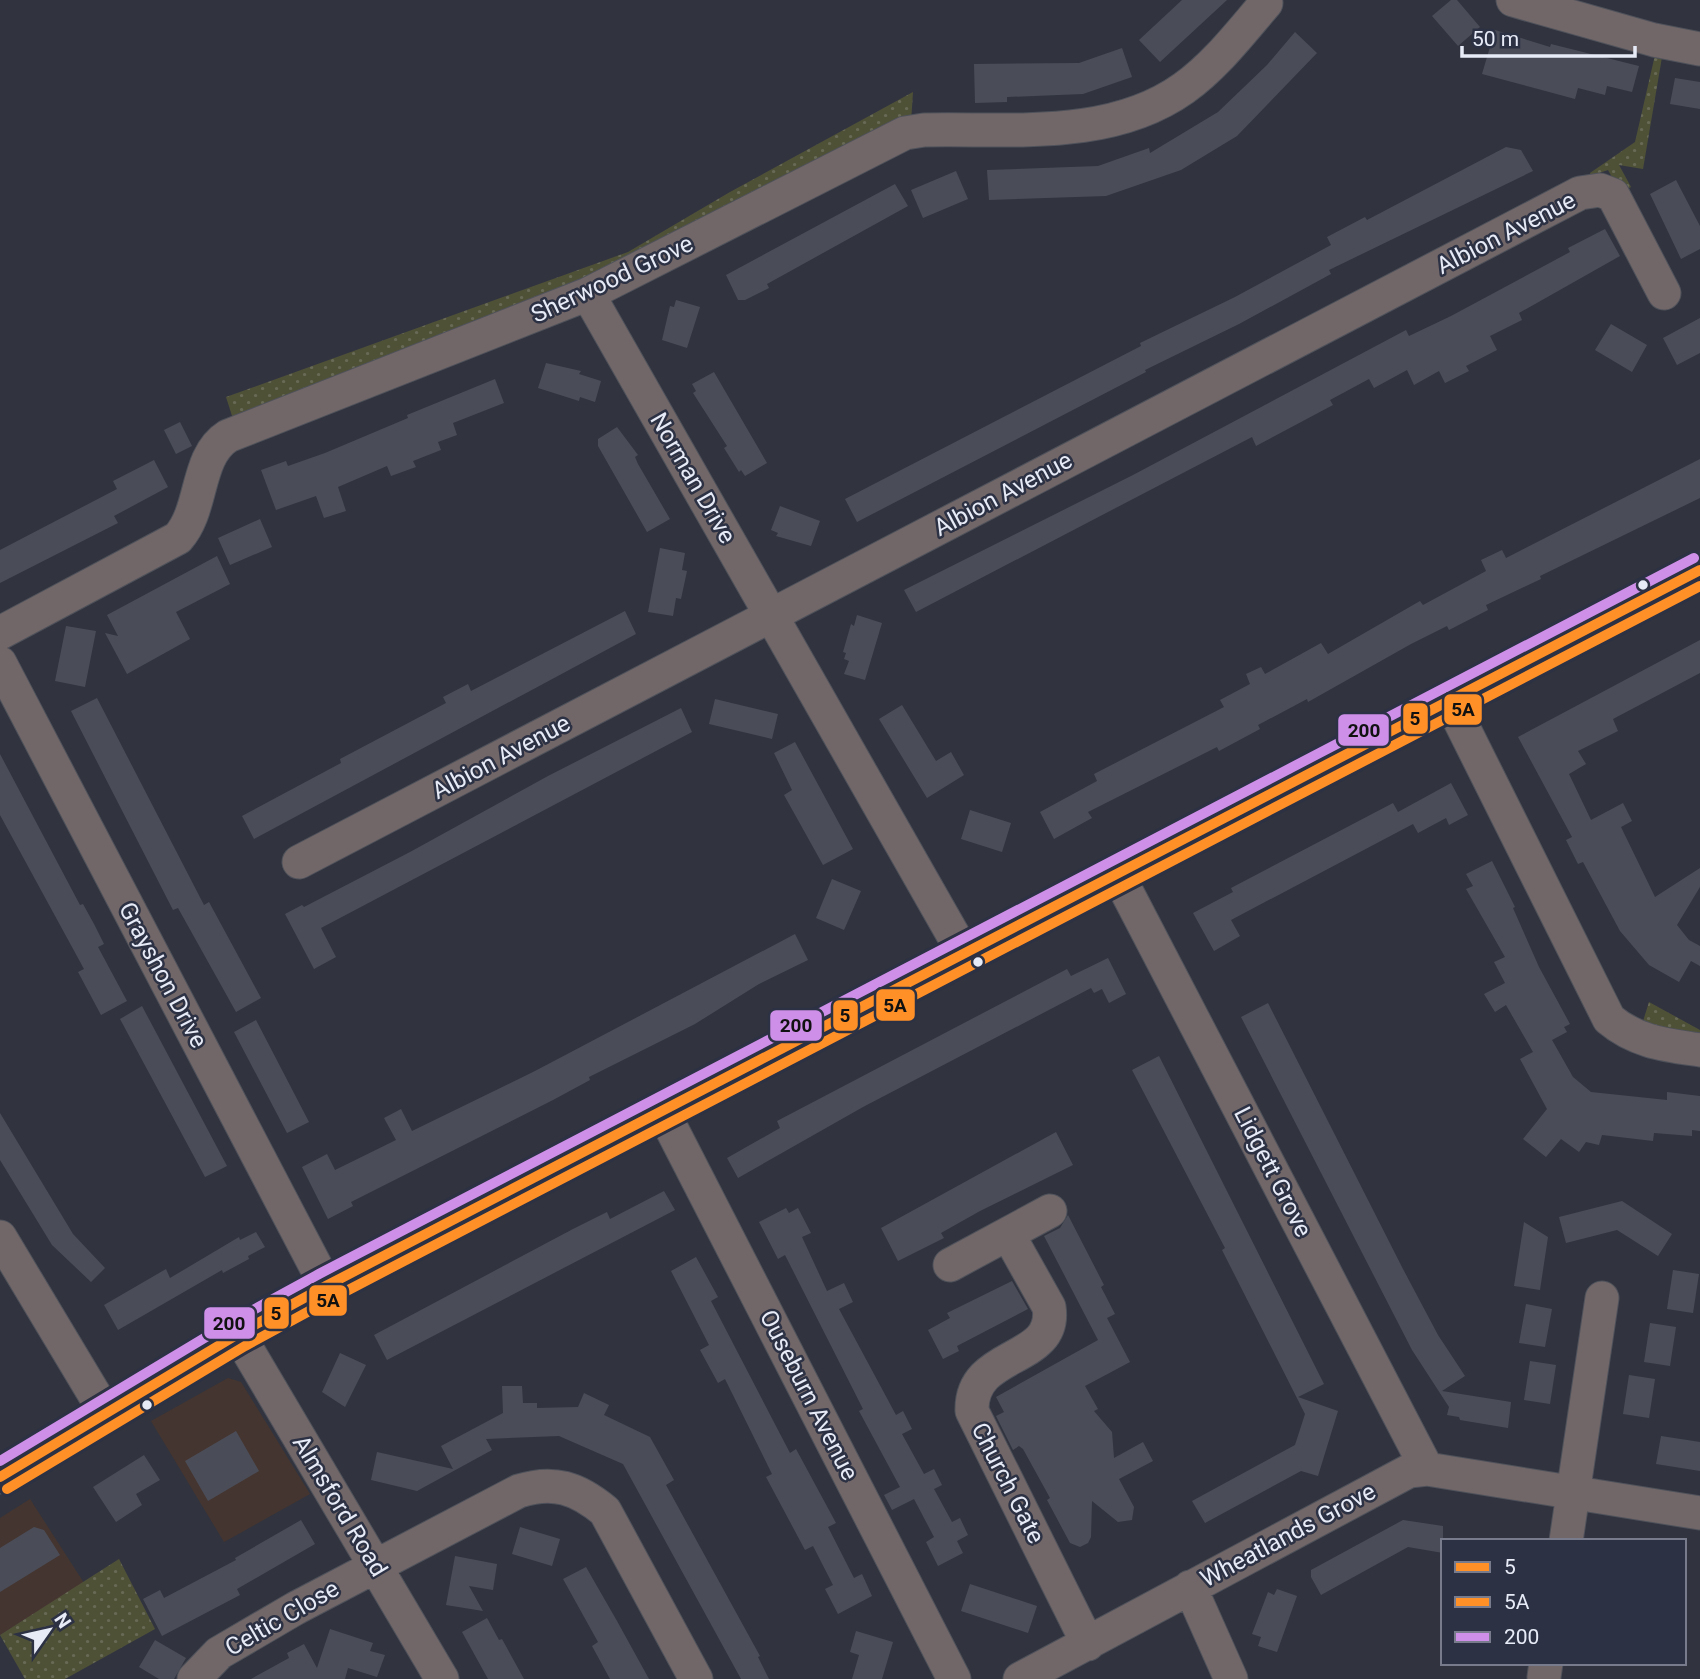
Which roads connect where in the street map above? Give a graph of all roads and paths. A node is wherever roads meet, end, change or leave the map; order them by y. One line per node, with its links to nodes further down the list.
1 (1519, 1): 3 (street)
2 (1266, 3): 5 (street, Sherwood Grove)
3 (1700, 49)
4 (1664, 293): 7 (street, Albion Avenue)
5 (588, 294): 7 (street, Norman Drive); 8 (street, Sherwood Grove)
6 (1700, 570): 10 (street)
7 (771, 615): 11 (street, Albion Avenue); 13 (street, Norman Drive)
8 (0, 633)
9 (0, 663): 20 (street, Grayshon Drive)
10 (1450, 701): 12 (street); 14 (street)
11 (299, 863)
12 (1118, 875): 13 (street); 24 (street, Lidgett Grove)
13 (964, 954): 15 (street)
14 (1700, 1050)
15 (663, 1112): 20 (street); 35 (street, Ouseburn Avenue)
16 (1050, 1210): 17 (street)
17 (1008, 1234): 19 (street); 31 (street, Church Gate)
18 (0, 1237): 23 (street)
19 (950, 1265)
20 (326, 1286): 22 (street)
21 (1602, 1298): 26 (street)
22 (238, 1334): 23 (street); 29 (street, Almsford Road)
23 (105, 1412): 25 (street)
24 (1427, 1469): 26 (street, Wheatlands Grove); 30 (street, Wheatlands Grove)
25 (0, 1477)
26 (1574, 1493): 27 (street, Wheatlands Grove); 28 (street)
27 (1700, 1513)
28 (1566, 1539)
29 (376, 1565): 32 (street, Celtic Close); 33 (street, Almsford Road); 34 (street, Celtic Close)
30 (1190, 1587): 31 (street, Wheatlands Grove); 37 (street)
31 (1088, 1644): 36 (street, Wheatlands Grove)
32 (194, 1679)
33 (442, 1679)
34 (696, 1679)
35 (954, 1679)
36 (1020, 1679)
37 (1231, 1679)

